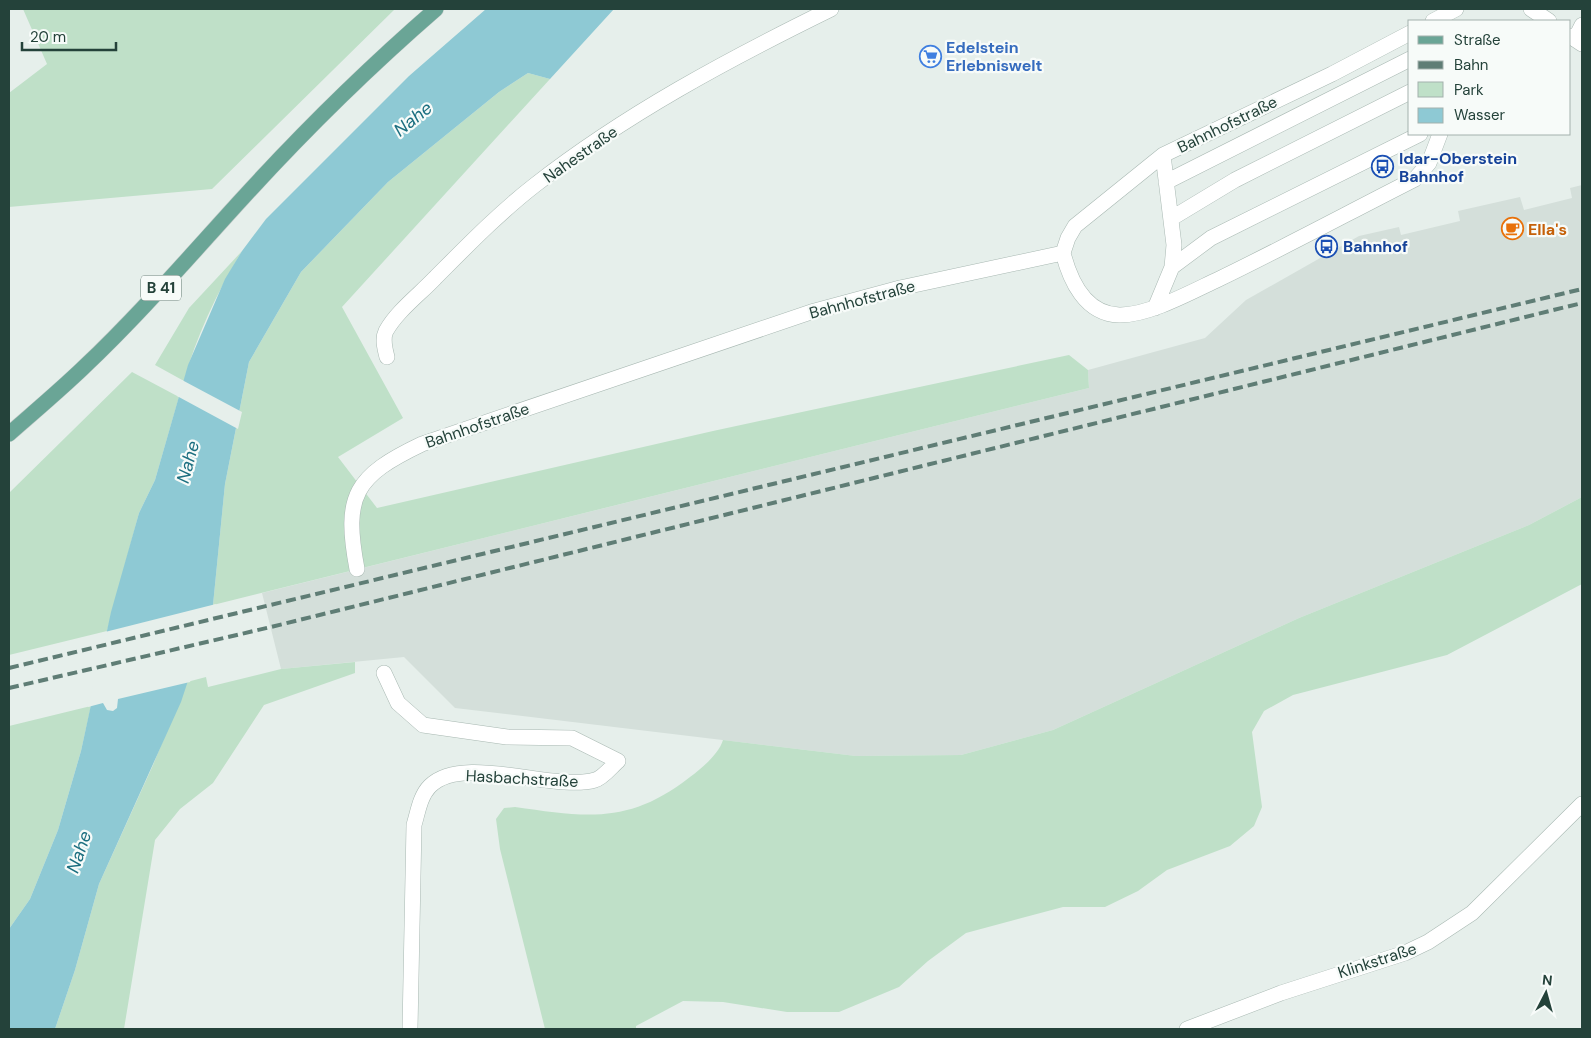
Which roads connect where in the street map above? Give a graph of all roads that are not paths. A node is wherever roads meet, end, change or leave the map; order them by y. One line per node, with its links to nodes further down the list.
1 (436, 9): 21 (main road, B 41)
2 (831, 9): 20 (street, Nahestraße)
3 (1456, 9): 5 (street)
4 (1531, 9): 6 (street)
5 (1435, 20)
6 (1548, 20)
7 (1582, 25): 9 (street)
8 (1408, 34): 14 (street, Bahnhofstraße)
9 (1576, 40)
10 (1408, 60): 15 (street)
11 (1408, 93): 16 (street)
12 (1418, 135): 18 (street)
13 (1440, 135): 19 (street)
14 (1163, 155): 15 (street); 17 (street, Bahnhofstraße)
15 (1166, 182): 16 (street)
16 (1172, 218): 18 (street)
17 (1063, 252): 19 (street); 22 (street, Bahnhofstraße)
18 (1172, 267): 19 (street)
19 (1154, 308)
20 (387, 357)
21 (9, 434)
22 (356, 569)
23 (384, 674): 25 (street, Hasbachstraße)
24 (1582, 804): 26 (street, Klinkstraße)
25 (410, 1029)
26 (1187, 1029)

